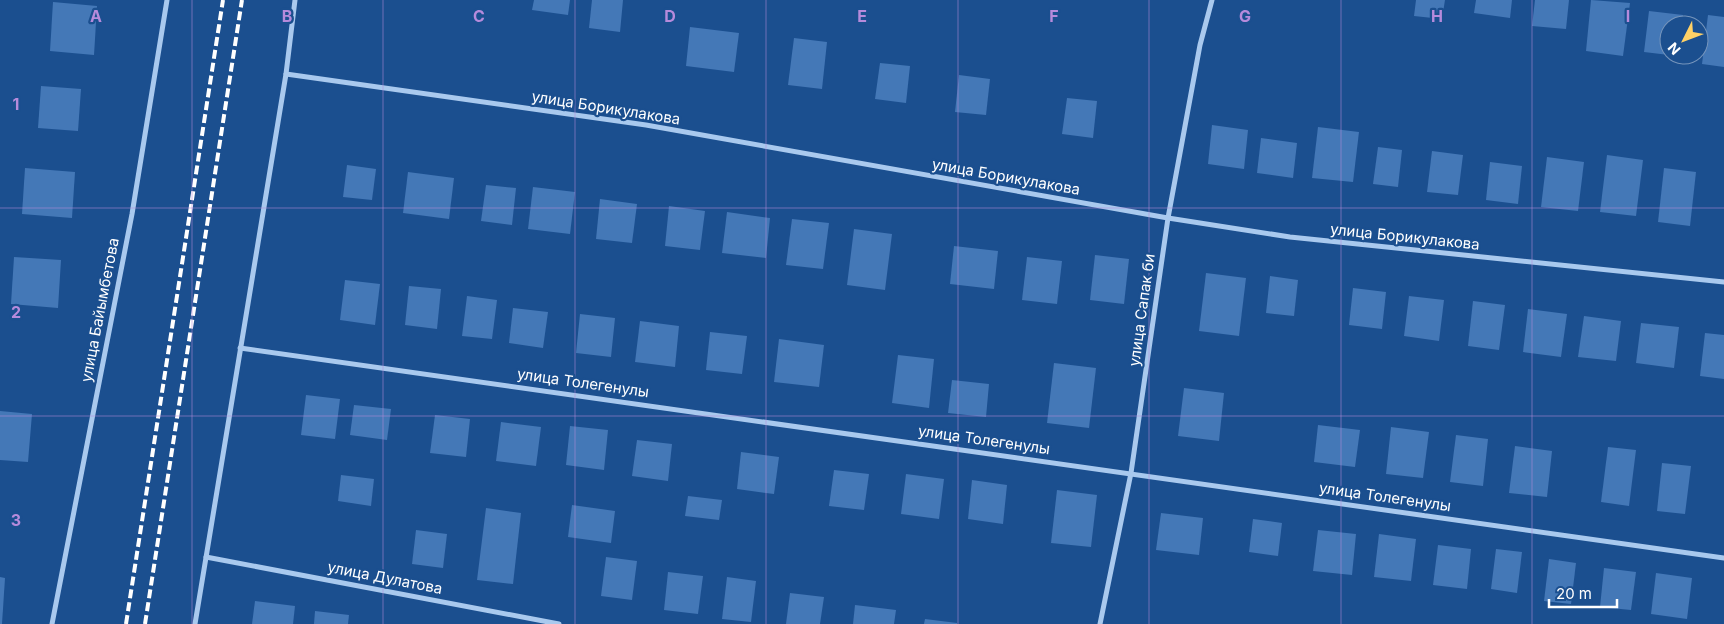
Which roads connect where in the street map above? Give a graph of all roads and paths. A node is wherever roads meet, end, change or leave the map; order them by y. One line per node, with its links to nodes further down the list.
1 (166, 0): 11 (street, улица Байымбетова)
2 (295, 0): 4 (street)
3 (1212, 0): 5 (street, улица Сапак би)
4 (286, 74): 5 (street, улица Борикулакова); 7 (street)
5 (1168, 218): 6 (street, улица Борикулакова); 8 (street, улица Сапак би)
6 (1724, 282)
7 (240, 348): 8 (street, улица Толегенулы); 9 (street)
8 (1131, 473): 10 (street, улица Толегенулы); 14 (street, улица Сапак би)
9 (206, 557): 12 (street); 13 (street, улица Дулатова)
10 (1724, 558)
11 (52, 624)
12 (195, 624)
13 (559, 624)
14 (1100, 624)

